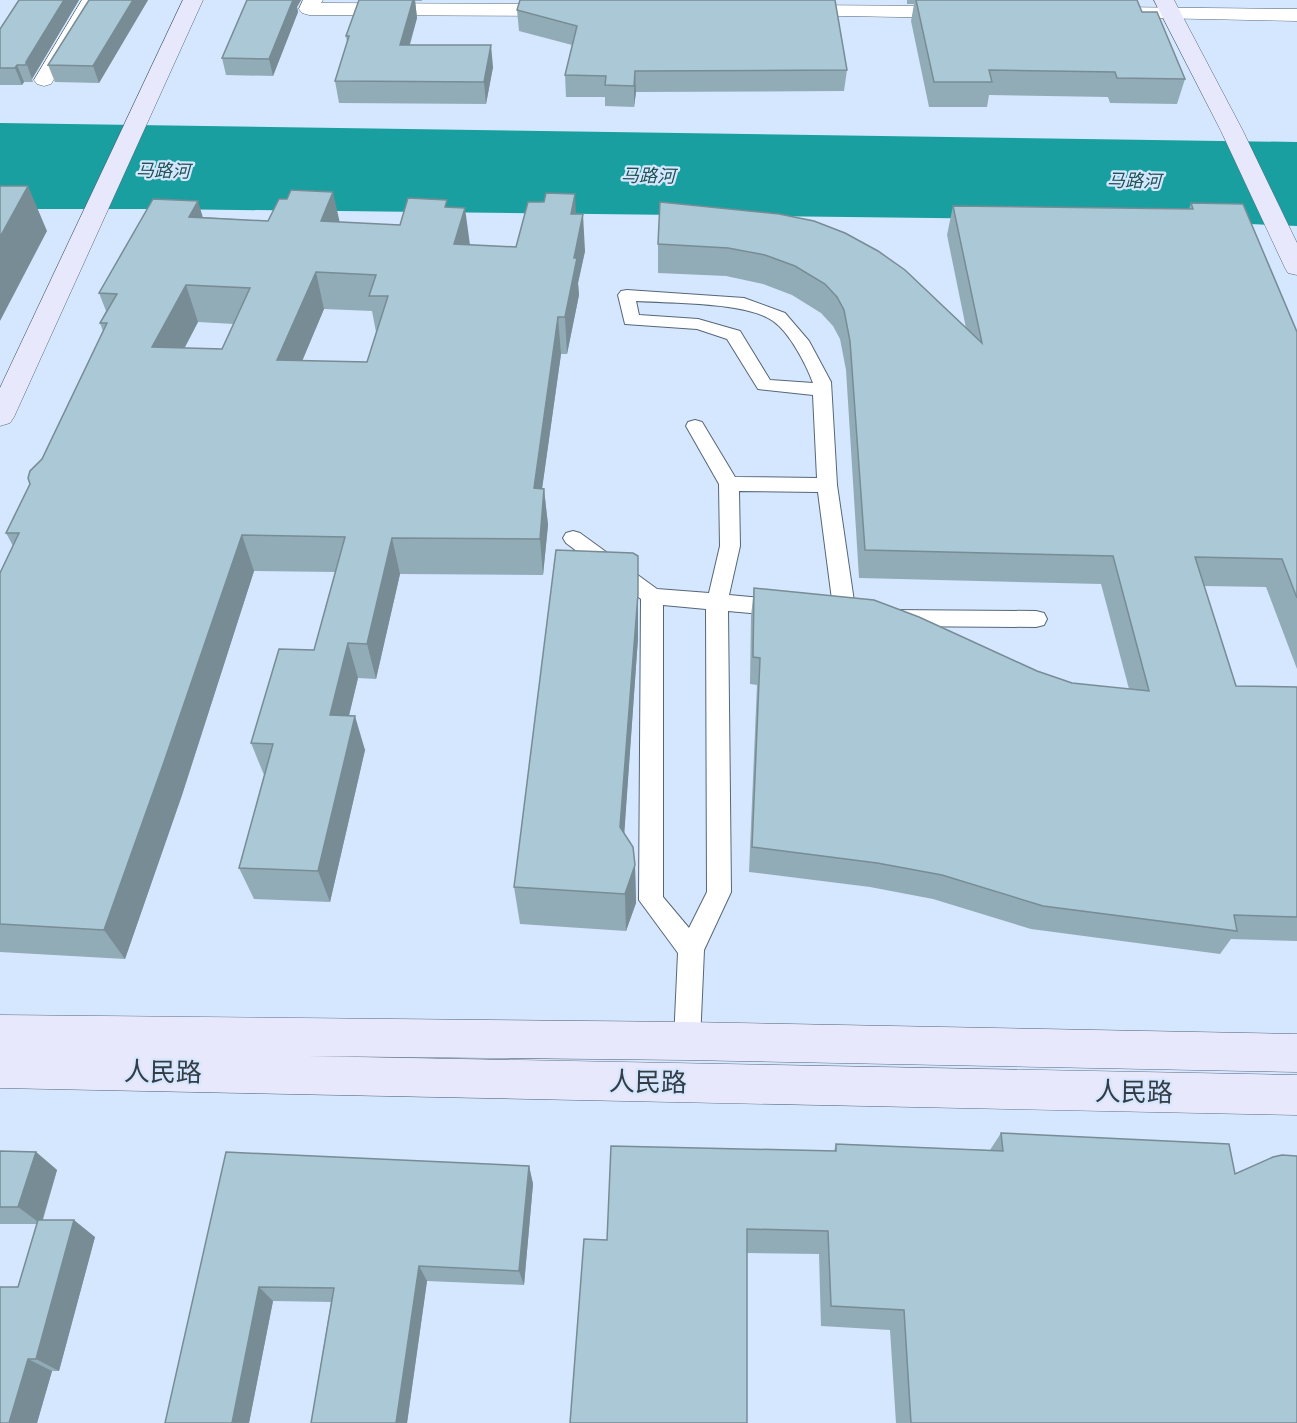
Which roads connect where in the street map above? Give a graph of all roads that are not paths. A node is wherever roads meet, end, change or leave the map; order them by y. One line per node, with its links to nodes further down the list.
1 (92, 0): 10 (street)
2 (193, 0): 13 (main road)
3 (313, 0): 6 (street)
4 (967, 0): 7 (street)
5 (1167, 7): 8 (street); 9 (street); 11 (main road)
6 (581, 10)
7 (770, 11)
8 (1100, 13)
9 (1297, 15)
10 (44, 80)
11 (1297, 268)
12 (822, 390): 12 (lane); 16 (lane)
13 (0, 417)
14 (695, 426): 15 (lane)
15 (729, 484): 16 (lane); 19 (lane)
16 (827, 485): 22 (lane)
17 (573, 538): 18 (lane)
18 (652, 596): 19 (lane); 24 (lane)
19 (717, 602): 20 (lane); 24 (lane)
20 (799, 610)
21 (822, 612): 22 (lane)
22 (860, 616): 23 (lane)
23 (1036, 619)
24 (691, 950): 26 (lane)
25 (0, 1034): 26 (main road, 人民路)
26 (687, 1041): 27 (main road, 人民路)
27 (1297, 1053)
28 (0, 1069): 29 (main road, 人民路)
29 (1297, 1095)

